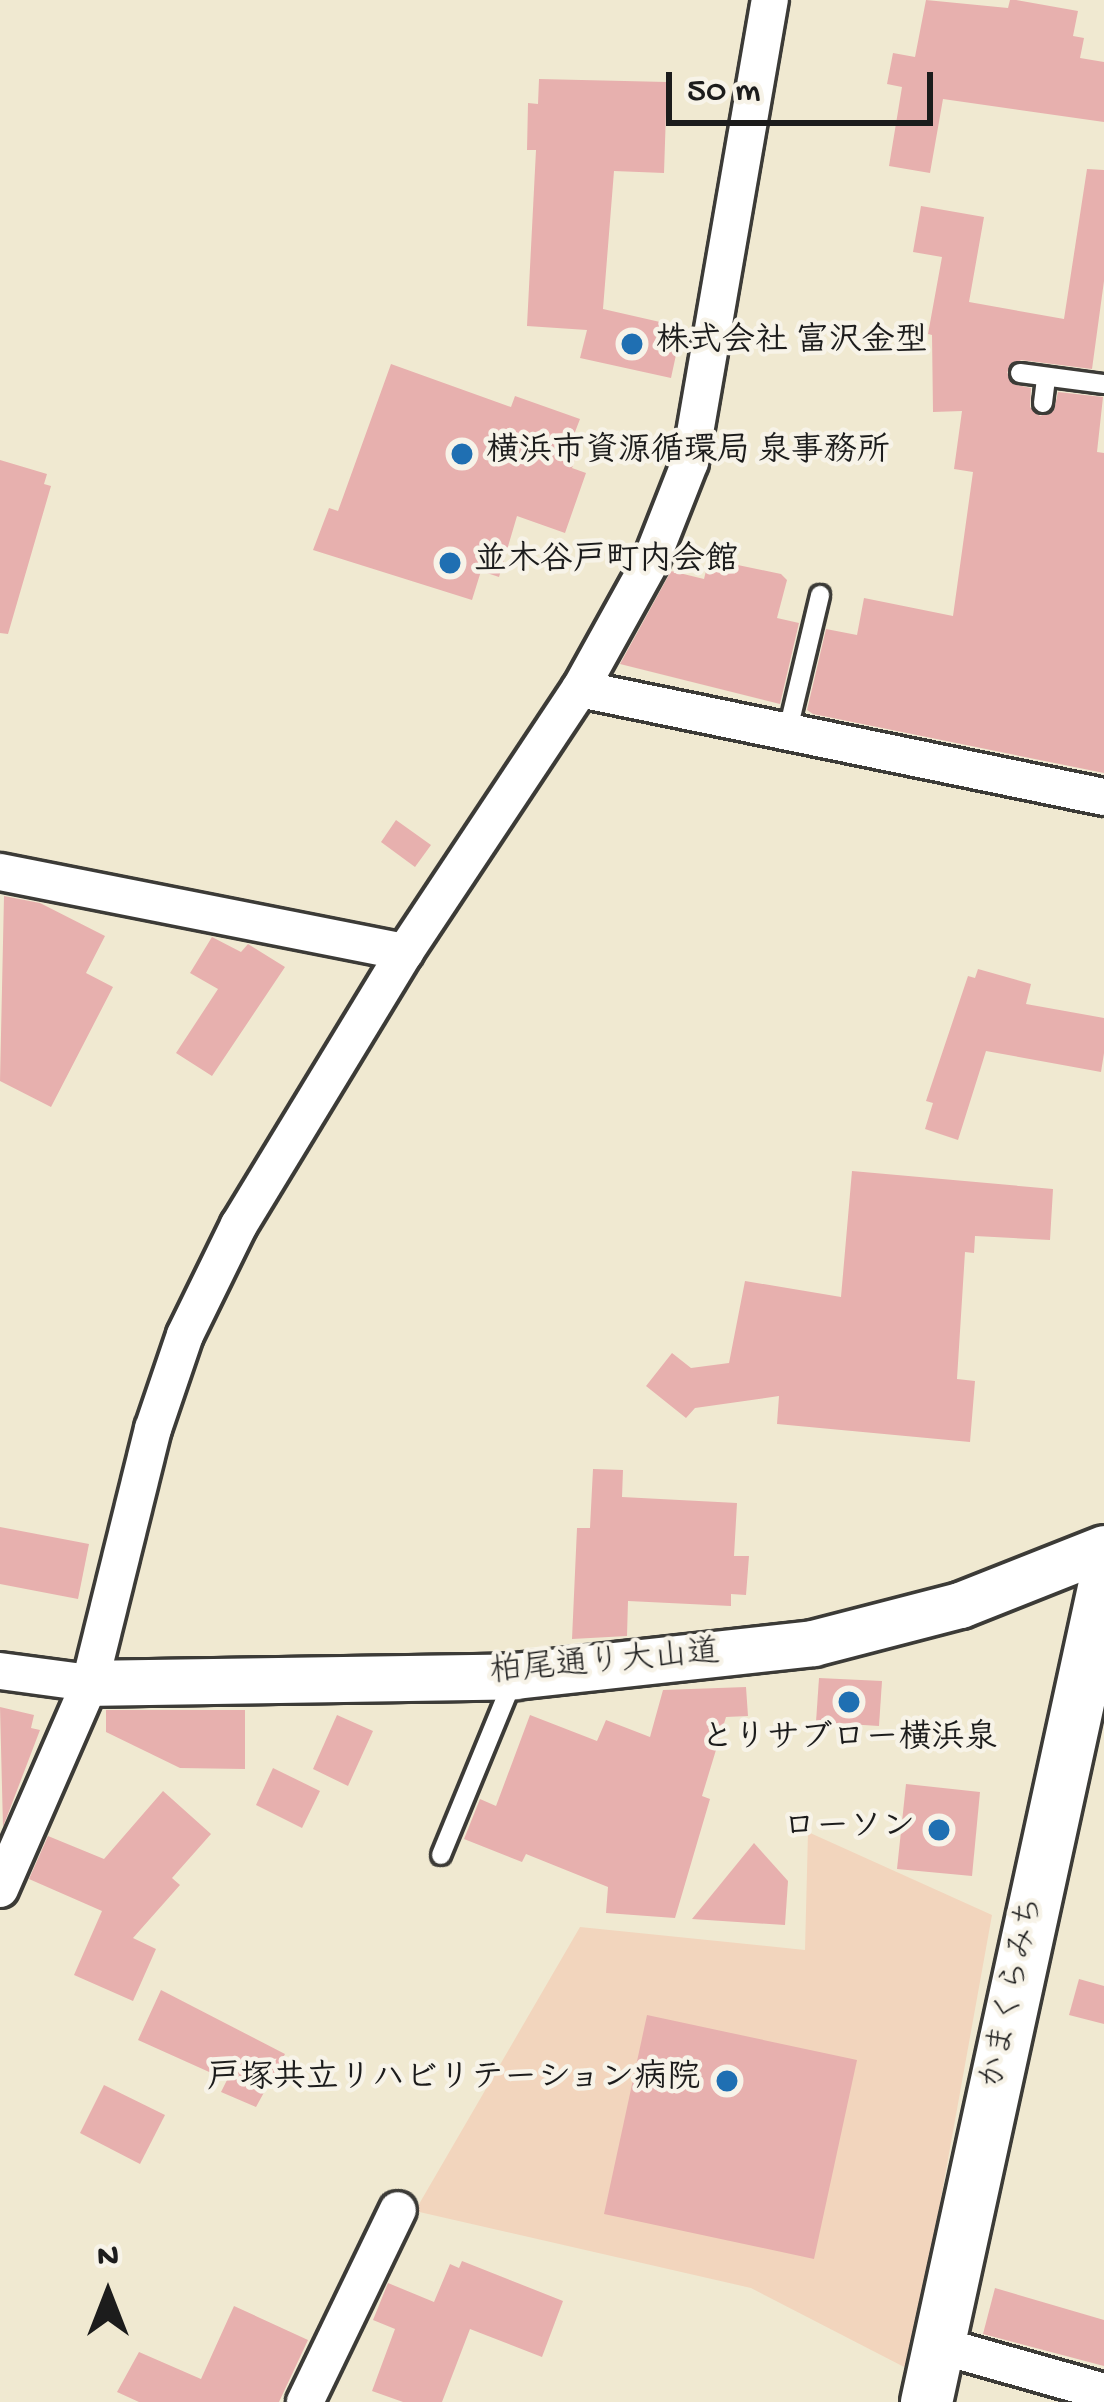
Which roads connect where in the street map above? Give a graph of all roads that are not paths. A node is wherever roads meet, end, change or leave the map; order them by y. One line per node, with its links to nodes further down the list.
1 (770, 0): 7 (street)
2 (1020, 373): 3 (lane)
3 (1046, 376): 4 (lane); 5 (lane)
4 (1104, 384)
5 (1042, 404)
6 (820, 595): 8 (lane)
7 (580, 689): 8 (street); 11 (street)
8 (787, 734): 9 (street)
9 (1104, 797)
10 (0, 872): 11 (street)
11 (405, 952): 16 (street)
12 (1104, 1548): 15 (street, 柏尾通り大山道)
13 (1104, 1583): 20 (main road, かまくらみち)
14 (0, 1671): 16 (street)
15 (515, 1676): 16 (street, 柏尾通り大山道); 17 (lane)
16 (90, 1682): 18 (street)
17 (441, 1855)
18 (0, 1889)
19 (398, 2210): 22 (street)
20 (938, 2345): 21 (street); 23 (main road, かまくらみち)
21 (1104, 2392)
22 (305, 2402)
23 (926, 2402)

